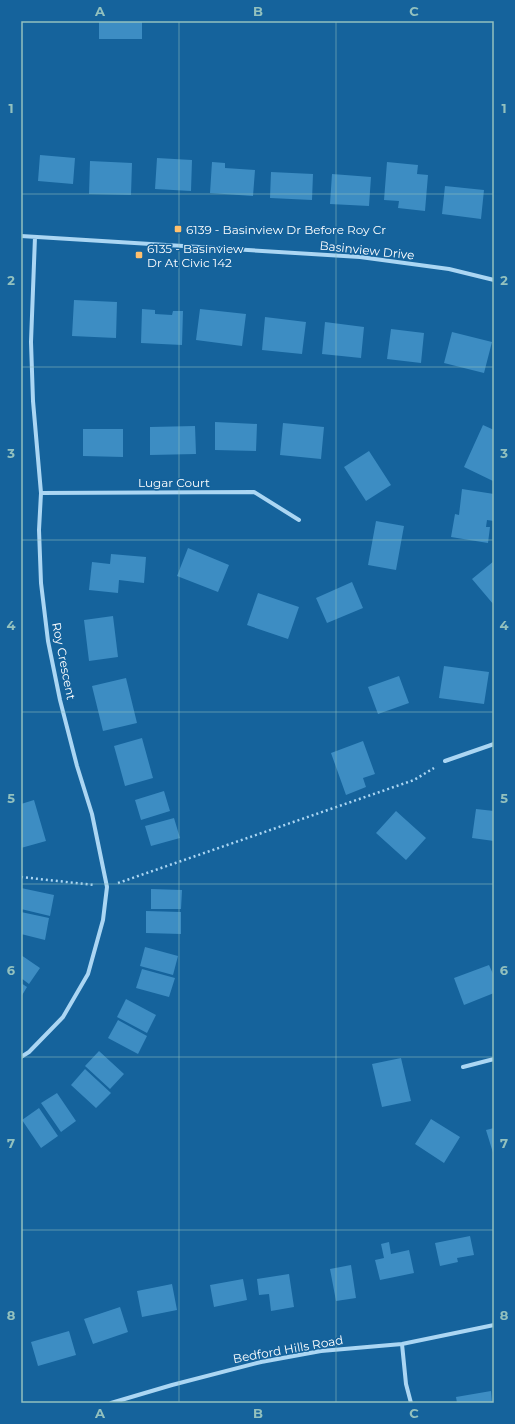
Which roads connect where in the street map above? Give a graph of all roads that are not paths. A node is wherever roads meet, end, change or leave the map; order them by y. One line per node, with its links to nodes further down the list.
1 (21, 236): 2 (street, Basinview Drive)
2 (35, 237): 3 (street, Basinview Drive); 4 (street, Roy Crescent)
3 (494, 280)
4 (41, 492): 5 (street, Lugar Court); 8 (street, Roy Crescent)
5 (299, 520)
6 (494, 744): 7 (street)
7 (445, 761)
8 (21, 1057)
9 (494, 1060): 10 (street)
10 (463, 1067)
11 (494, 1325): 12 (street, Bedford Hills Road)
12 (402, 1344): 13 (street, Bedford Hills Road); 14 (street)
13 (111, 1403)
14 (411, 1403)

